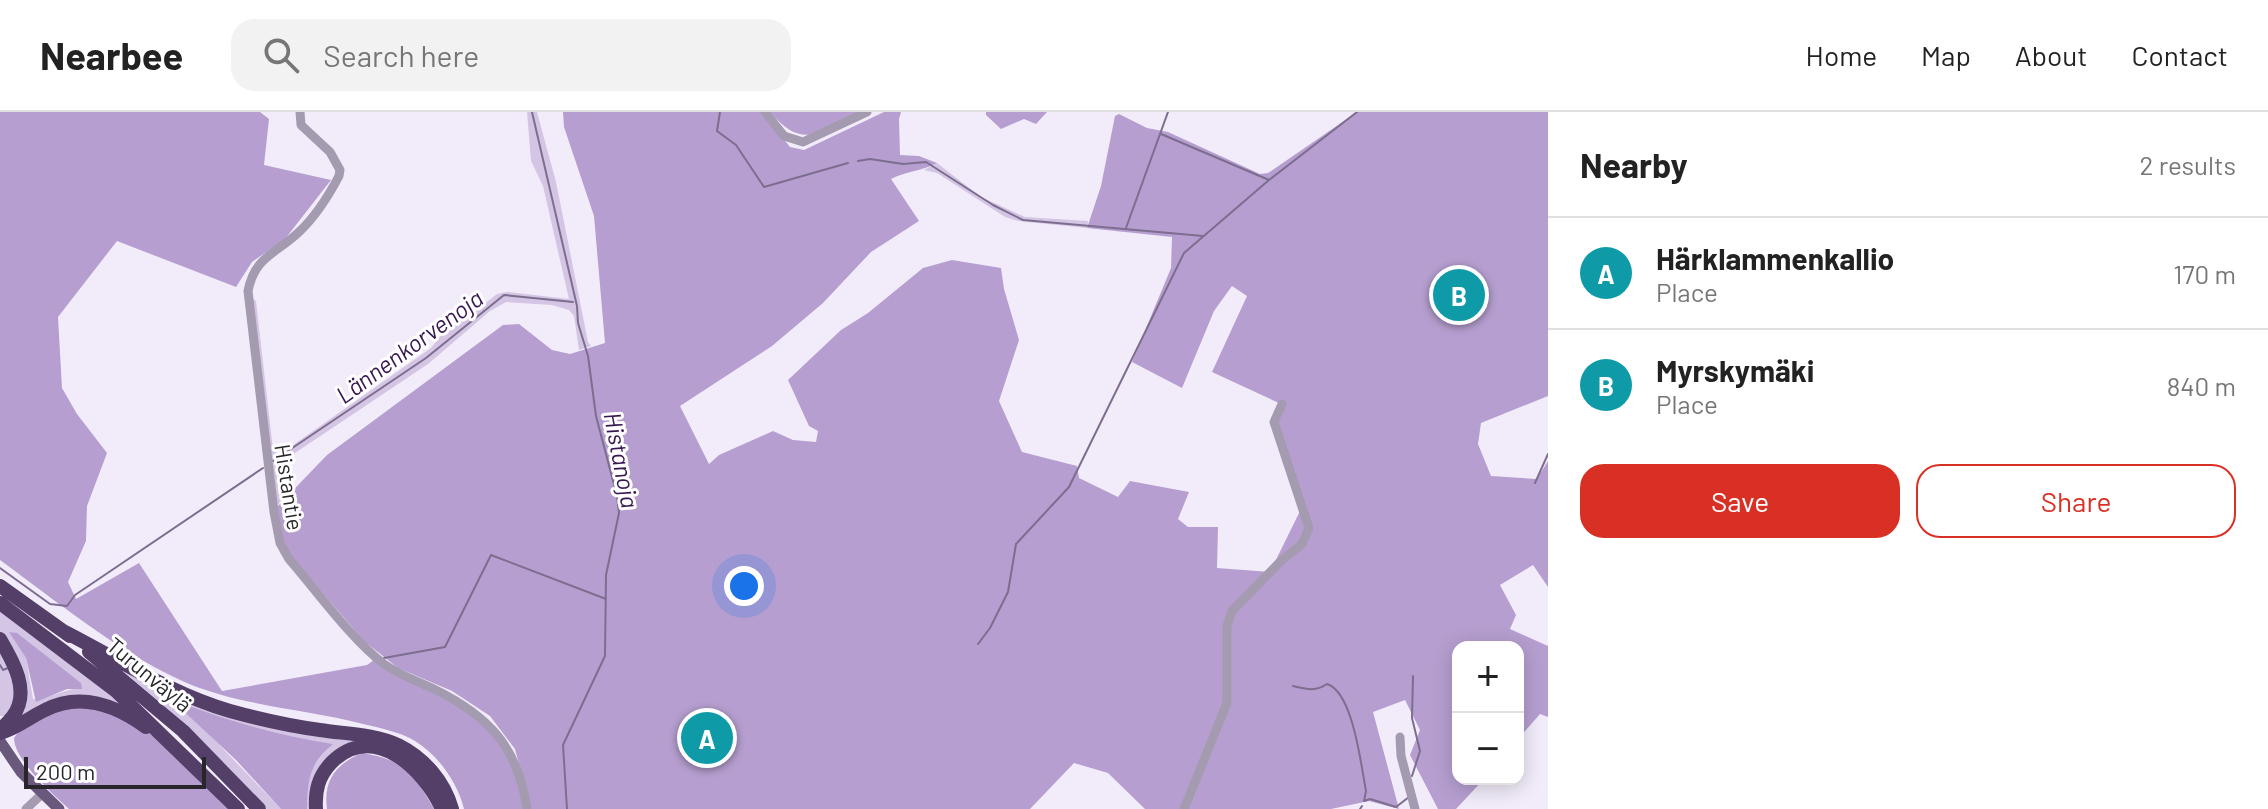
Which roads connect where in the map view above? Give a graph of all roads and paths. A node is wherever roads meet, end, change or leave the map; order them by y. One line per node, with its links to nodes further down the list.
1 (300, 112): 20 (street, Histantie)
2 (765, 112): 3 (street)
3 (867, 112)
4 (1282, 404): 21 (street)
5 (0, 586): 7 (highway, Turunväylä)
6 (0, 603): 11 (highway, Turunväylä)
7 (63, 631): 16 (highway, Turunväylä); 19 (highway)
8 (0, 639): 9 (highway)
9 (0, 735): 11 (highway); 12 (main road)
10 (1400, 737): 22 (street)
11 (171, 742): 15 (highway, Turunväylä)
12 (43, 793): 13 (street); 14 (main road)
13 (26, 809)
14 (59, 809)
15 (238, 809)
16 (259, 809)
17 (316, 809): 18 (highway)
18 (442, 809)
19 (452, 809)
20 (527, 809)
21 (1184, 809)
22 (1415, 809)

